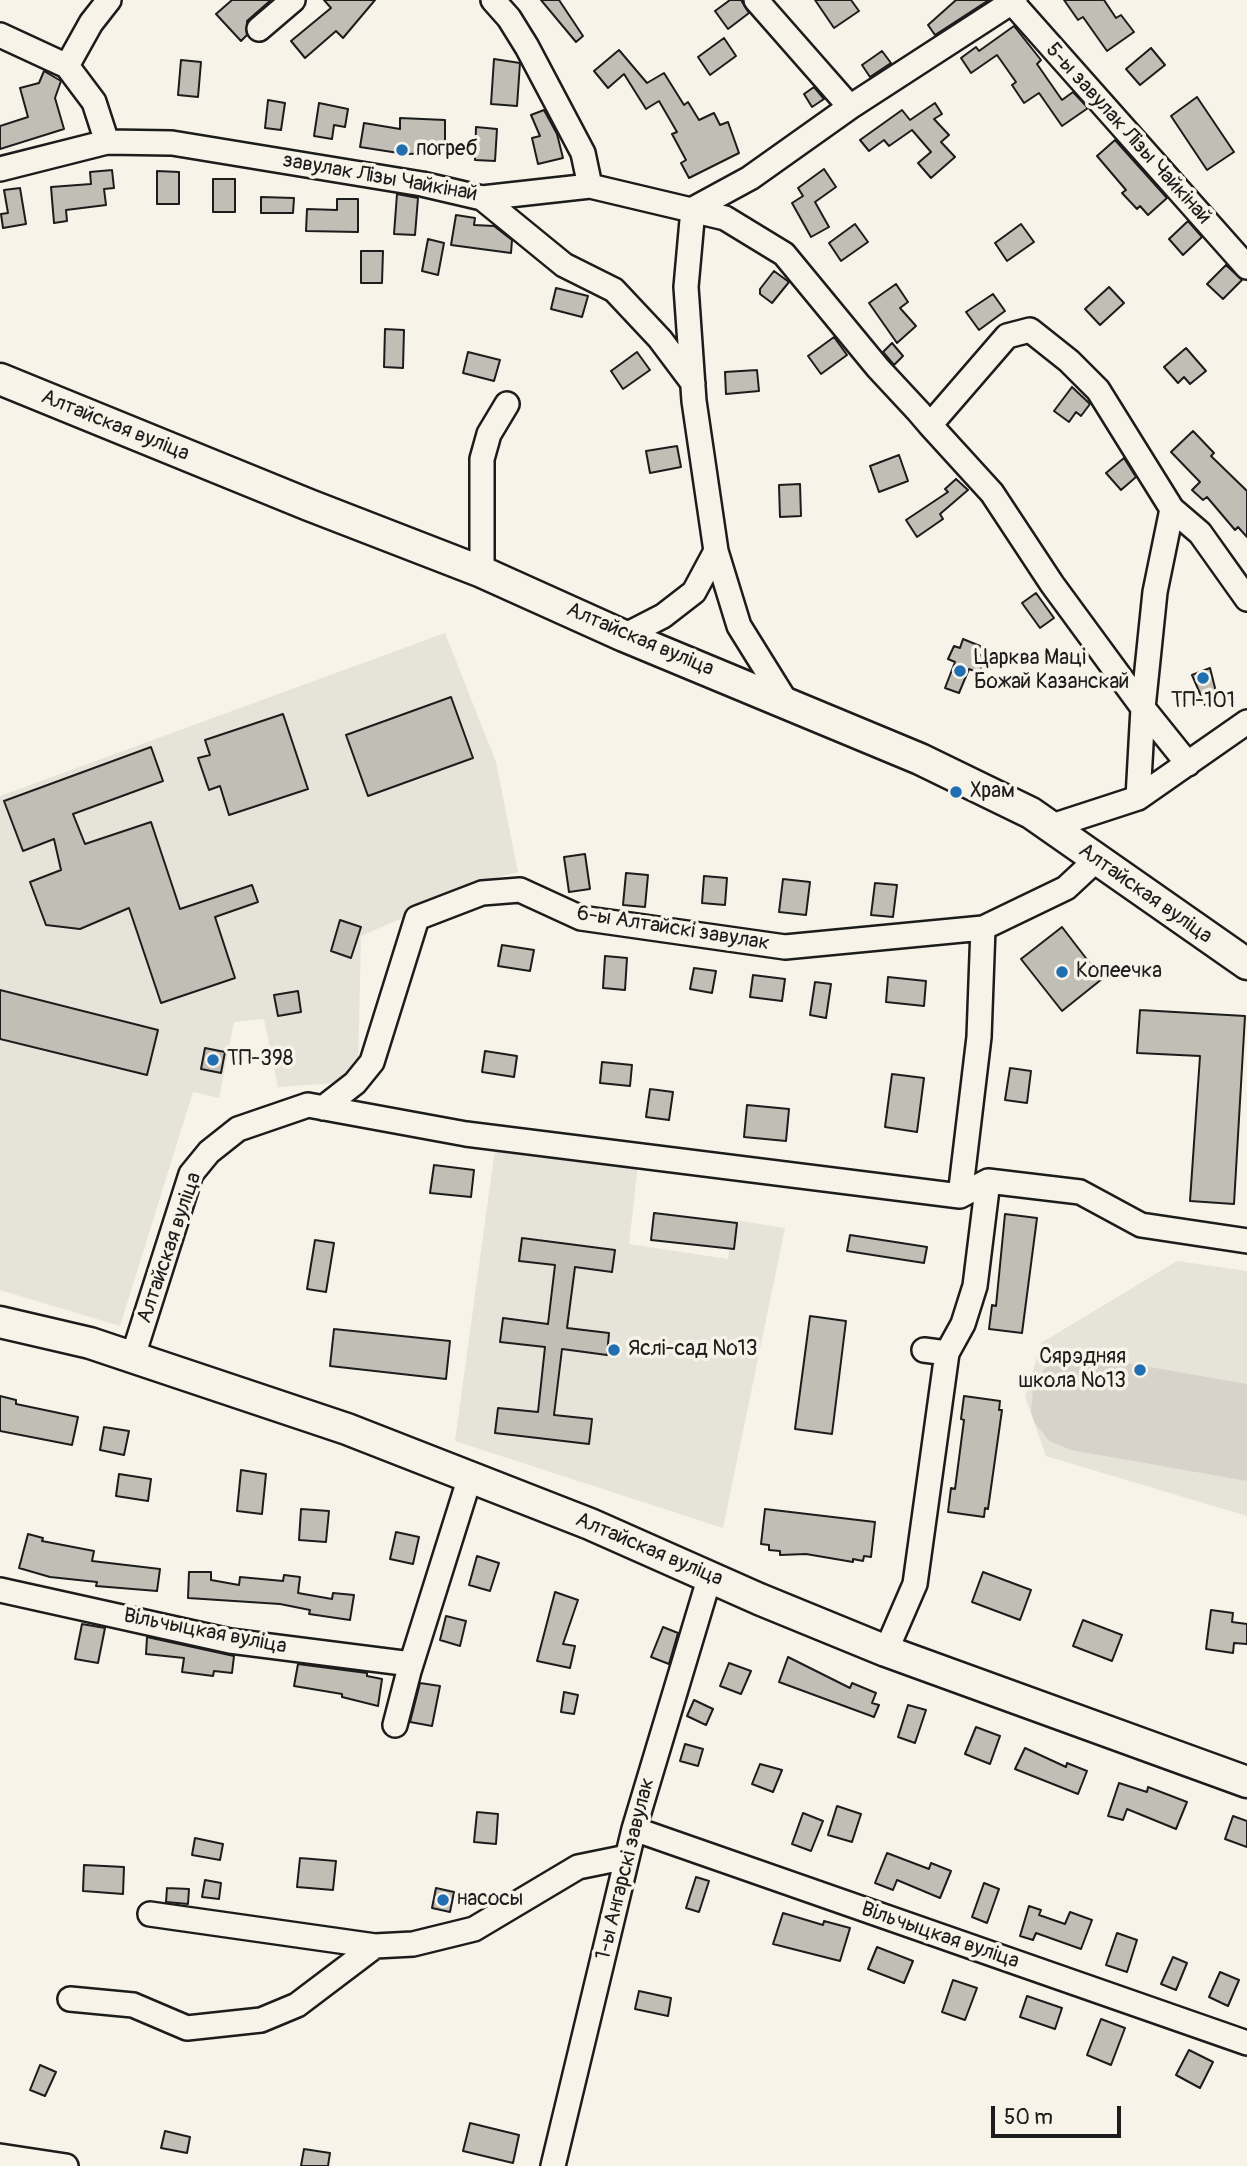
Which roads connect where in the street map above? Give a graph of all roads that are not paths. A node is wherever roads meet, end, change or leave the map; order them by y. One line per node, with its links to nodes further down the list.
1 (109, 0): 8 (street)
2 (293, 0): 6 (street)
3 (492, 0): 12 (street)
4 (756, 0): 9 (street)
5 (1013, 1): 9 (street); 15 (street, 5-ы завулак Лізы Чайкінай)
6 (259, 29)
7 (0, 35): 8 (street)
8 (67, 66): 10 (street)
9 (850, 107): 14 (street)
10 (107, 142): 11 (street, завулак Лізы Чайкінай); 13 (street, завулак Лізы Чайкінай)
11 (0, 169)
12 (590, 186): 13 (street, завулак Лізы Чайкінай); 14 (street, завулак Лізы Чайкінай)
13 (482, 198): 17 (street)
14 (693, 209): 17 (street); 19 (street, завулак Лізы Чайкінай)
15 (1247, 268)
16 (0, 379): 22 (main road, Алтайская вуліца)
17 (693, 383): 21 (street)
18 (507, 404): 22 (street)
19 (930, 425): 20 (street); 26 (street, завулак Лізы Чайкінай)
20 (1172, 509): 23 (street); 26 (street)
21 (716, 551): 24 (street); 25 (street)
22 (482, 572): 24 (main road, Алтайская вуліца)
23 (1247, 596)
24 (624, 636): 25 (main road, Алтайская вуліца)
25 (785, 700): 30 (main road, Алтайская вуліца)
26 (1143, 708): 28 (street, завулак Лізы Чайкінай); 29 (street)
27 (1247, 722): 28 (street)
28 (1188, 764): 29 (street)
29 (1138, 798): 30 (street)
30 (1049, 827): 31 (main road, Алтайская вуліца)
31 (1096, 861): 32 (street, 6-ы Алтайскі завулак); 33 (main road, Алтайская вуліца)
32 (983, 928): 34 (street, 6-ы Алтайскі завулак); 36 (street)
33 (1247, 964)
34 (323, 1108): 36 (street, Алтайская вуліца); 39 (street, Алтайская вуліца)
35 (988, 1181): 36 (street); 37 (street); 43 (street)
36 (960, 1196)
37 (1247, 1241)
38 (0, 1322): 39 (main road, Алтайская вуліца)
39 (132, 1359): 40 (main road, Алтайская вуліца)
40 (470, 1477): 41 (main road, Алтайская вуліца); 44 (street)
41 (710, 1576): 43 (main road, Алтайская вуліца); 47 (street, 1-ы Ангарскі завулак)
42 (0, 1590): 44 (street, Вільчыцкая вуліца)
43 (887, 1651): 46 (main road, Алтайская вуліца)
44 (411, 1664): 45 (street)
45 (395, 1725)
46 (1247, 1782)
47 (634, 1829): 48 (street, 1-ы Ангарскі завулак); 52 (street, Вільчыцкая вуліца)
48 (627, 1857): 50 (street); 55 (street, 1-ы Ангарскі завулак)
49 (149, 1914): 50 (street)
50 (375, 1946): 51 (street)
51 (70, 1999)
52 (1247, 2043)
53 (0, 2155): 54 (street)
54 (66, 2166)
55 (554, 2166)

